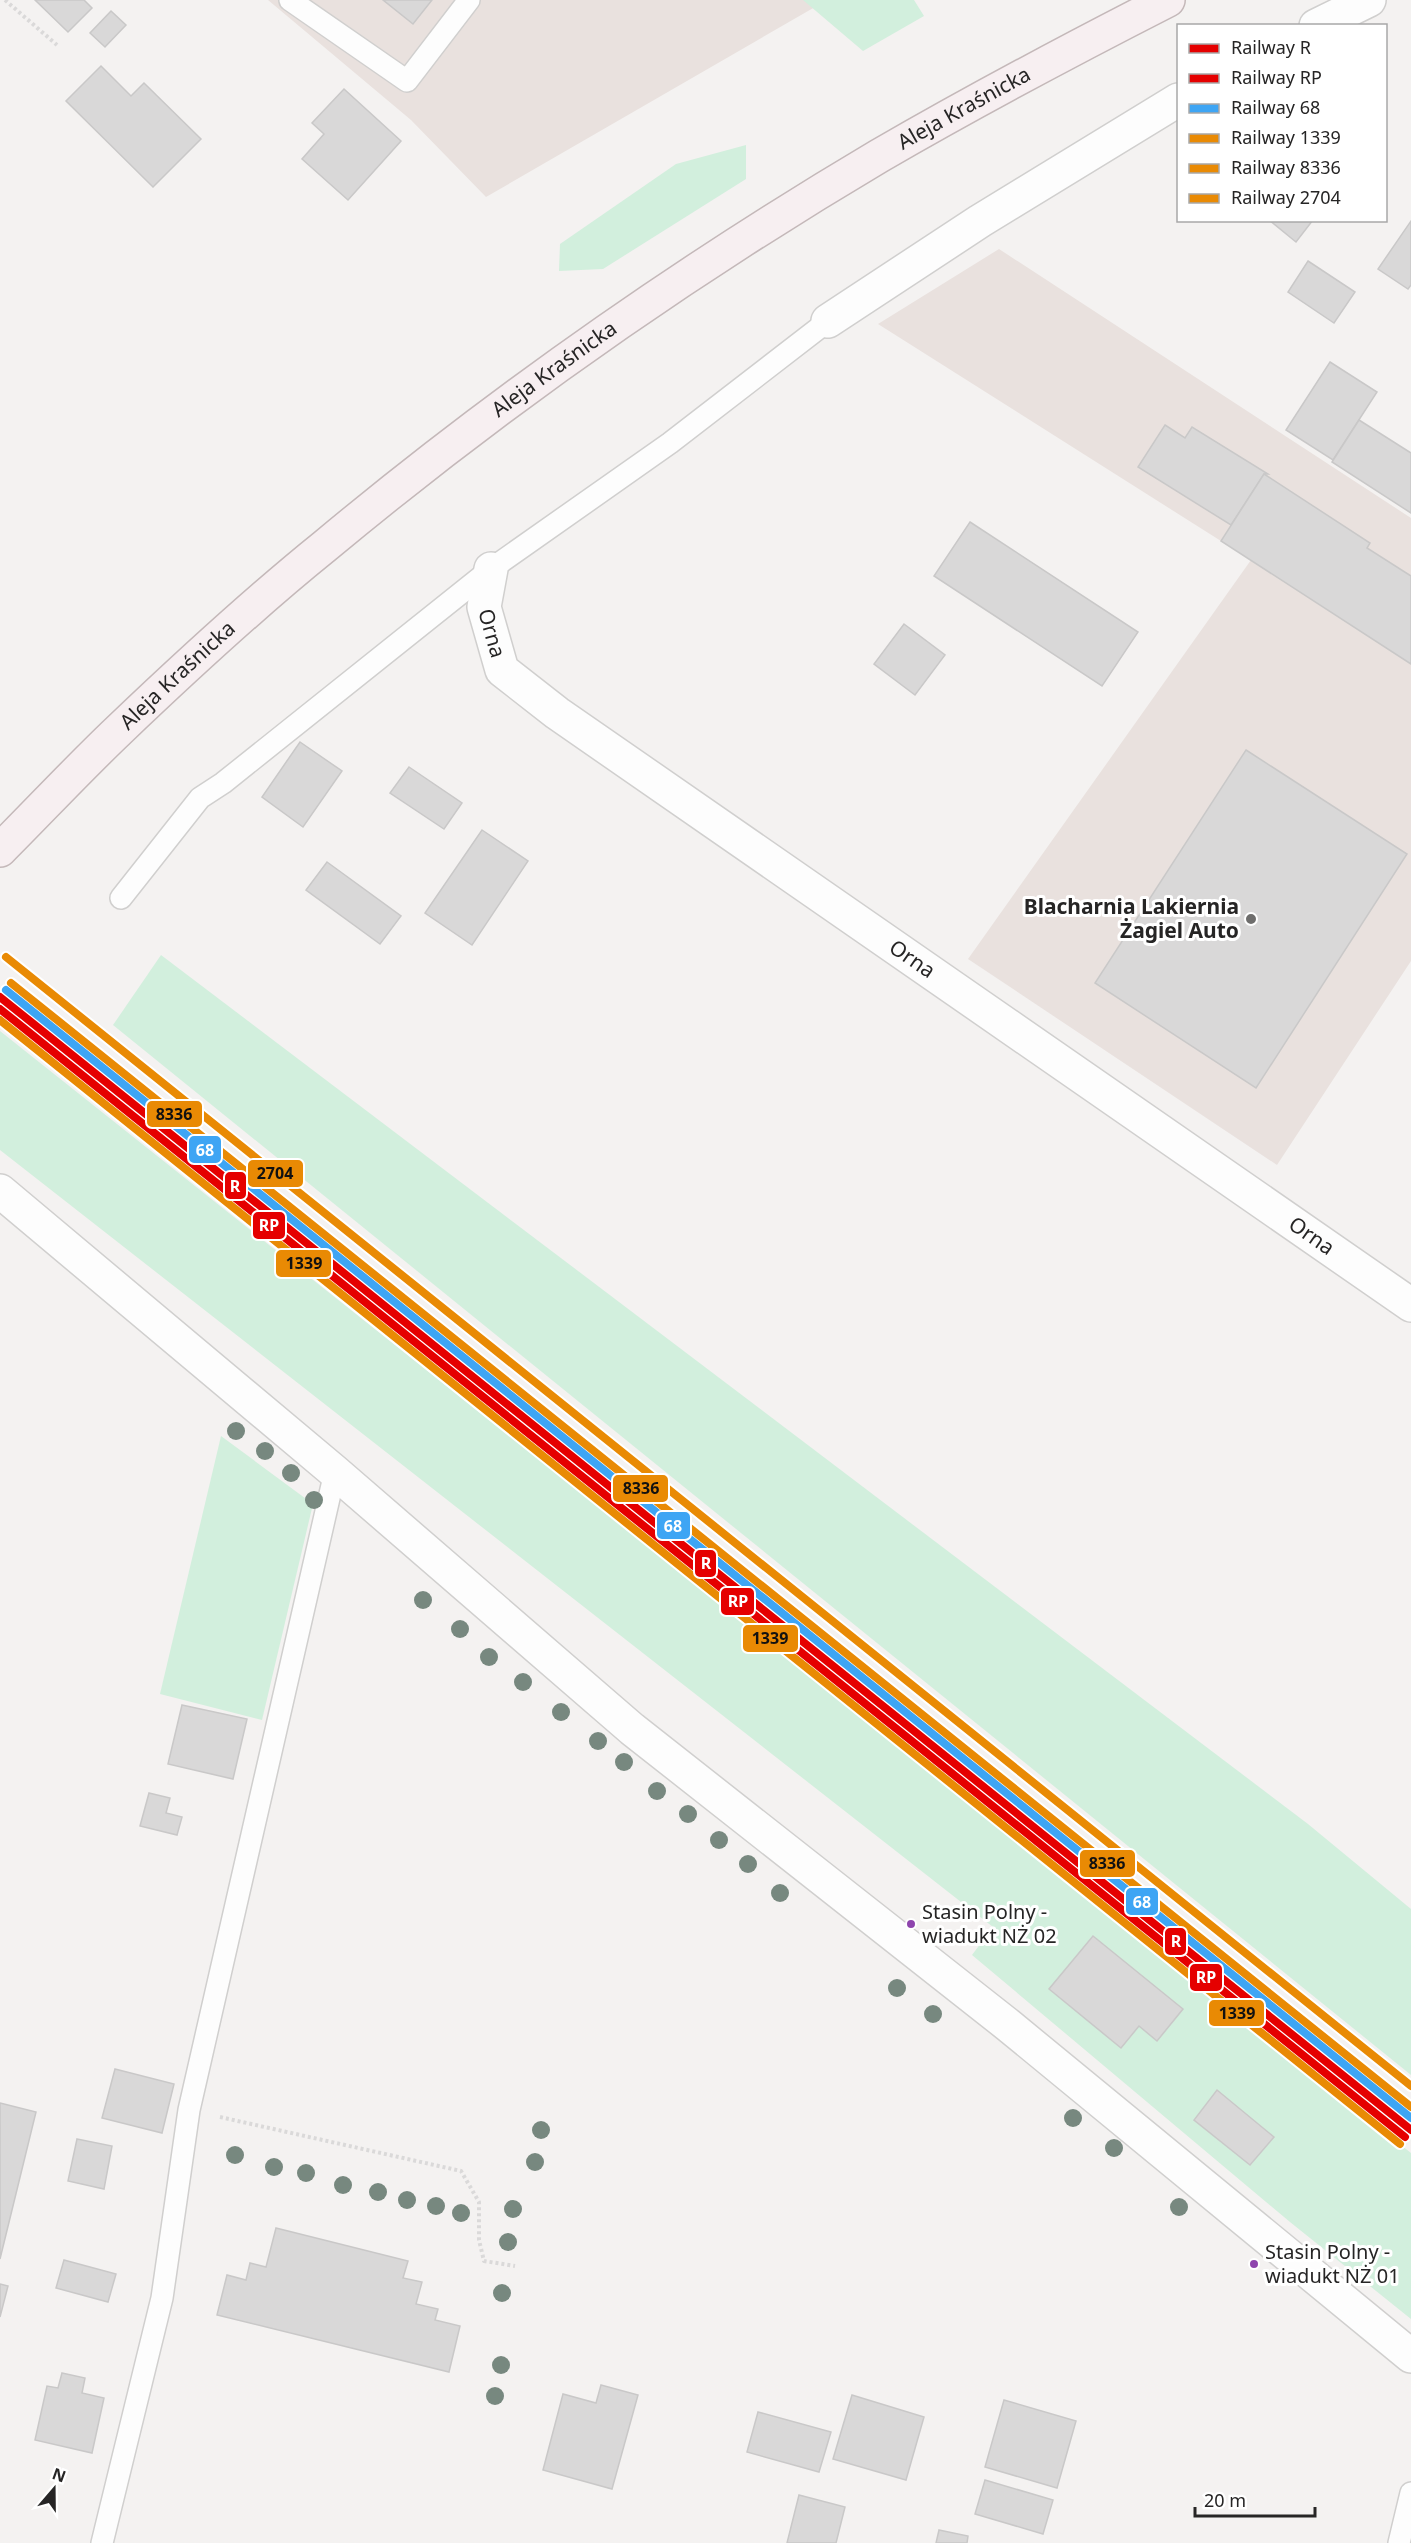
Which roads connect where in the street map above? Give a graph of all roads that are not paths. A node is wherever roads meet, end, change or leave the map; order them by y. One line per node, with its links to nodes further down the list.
1 (290, 0): 2 (lane)
2 (470, 0)
3 (1168, 0): 9 (main road, Aleja Kraśnicka)
4 (1369, 0): 5 (street)
5 (1320, 24)
6 (1177, 101): 7 (street)
7 (828, 321): 8 (lane)
8 (491, 569): 10 (lane); 12 (street, Orna)
9 (7, 843)
10 (121, 898)
11 (0, 1192): 13 (street)
12 (1411, 1305)
13 (335, 1472): 14 (street); 16 (lane)
14 (1411, 2356)
15 (1411, 2493): 17 (lane)
16 (102, 2543)
17 (1399, 2543)

